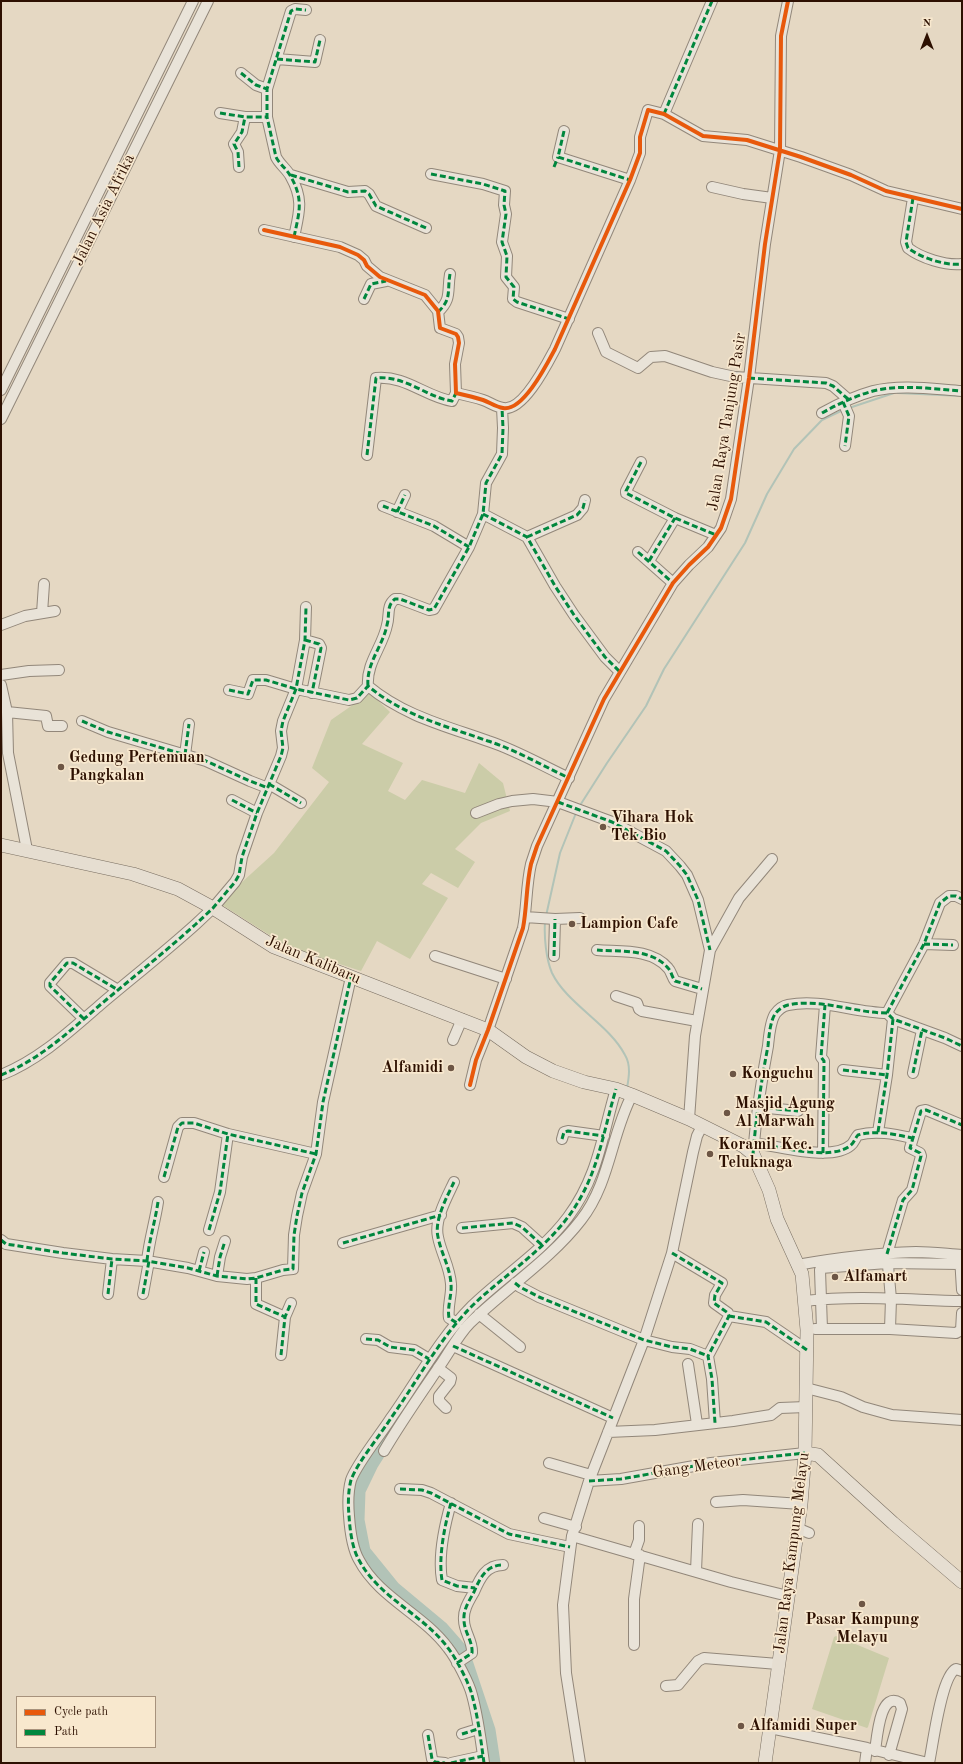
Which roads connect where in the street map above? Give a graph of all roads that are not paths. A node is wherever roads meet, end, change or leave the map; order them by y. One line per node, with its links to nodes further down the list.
1 (193, 1): 37 (street, Jalan Asia Afrika)
2 (208, 1): 43 (street, Jalan Asia Afrika)
3 (712, 1): 11 (street)
4 (788, 1): 15 (street, Jalan Raya Tanjung Pasir)
5 (306, 10): 7 (street)
6 (320, 40): 7 (street)
7 (277, 59): 9 (street)
8 (241, 73): 9 (street)
9 (267, 89): 13 (street)
10 (220, 113): 12 (street)
11 (663, 114): 15 (street); 21 (street)
12 (244, 117): 13 (street); 17 (street)
13 (267, 117): 20 (street)
14 (564, 131): 16 (street)
15 (780, 150): 23 (street, Jalan Raya Tanjung Pasir); 24 (street)
16 (558, 157): 18 (street); 21 (street)
17 (239, 167)
18 (554, 167)
19 (432, 174): 34 (street)
20 (291, 175): 26 (street); 28 (street)
21 (630, 180): 34 (street)
22 (712, 187): 23 (street)
23 (772, 198): 36 (street, Jalan Raya Tanjung Pasir)
24 (913, 198): 25 (street); 29 (street)
25 (962, 209)
26 (426, 228)
27 (264, 230): 28 (street)
28 (294, 237): 31 (street)
29 (962, 264)
30 (450, 274): 33 (street)
31 (386, 281): 32 (street); 33 (street)
32 (364, 299)
33 (438, 312): 39 (street)
34 (569, 319): 41 (street)
35 (598, 333): 36 (street)
36 (749, 378): 40 (street); 53 (street, Jalan Raya Tanjung Pasir)
37 (1, 390)
38 (962, 391): 40 (street)
39 (456, 393): 41 (street); 45 (street)
40 (846, 404): 42 (street); 44 (street)
41 (502, 408): 51 (street)
42 (822, 413)
43 (1, 418)
44 (845, 446)
45 (367, 455)
46 (641, 462): 52 (street)
47 (405, 495): 50 (street)
48 (585, 500): 54 (street)
49 (383, 506): 50 (street)
50 (397, 512): 55 (street)
51 (482, 514): 54 (street); 55 (street)
52 (675, 518): 53 (street); 57 (street)
53 (716, 535): 58 (street, Jalan Raya Tanjung Pasir)
54 (527, 537): 66 (street)
55 (469, 547): 69 (street)
56 (638, 552): 57 (street)
57 (649, 562): 58 (street)
58 (673, 583): 66 (street, Jalan Raya Tanjung Pasir)
59 (44, 584): 62 (street)
60 (306, 607): 64 (street)
61 (56, 611): 62 (street)
62 (42, 613): 63 (street)
63 (1, 625)
64 (305, 640): 70 (street); 72 (street)
65 (59, 670): 67 (street)
66 (620, 672): 78 (street, Jalan Raya Tanjung Pasir)
67 (1, 675)
68 (1, 685): 73 (street)
69 (368, 686): 72 (street); 78 (street)
70 (296, 689): 71 (street); 72 (street); 79 (street)
71 (229, 690)
72 (312, 693)
73 (7, 712): 76 (street); 86 (street)
74 (82, 721): 77 (street)
75 (189, 724): 77 (street)
76 (62, 726)
77 (185, 755): 79 (street)
78 (569, 778): 82 (street, Jalan Raya Tanjung Pasir)
79 (268, 786): 81 (street); 84 (street)
80 (232, 800): 84 (street)
81 (301, 803)
82 (560, 803): 83 (street); 90 (street, Jalan Raya Tanjung Pasir); 96 (street)
83 (476, 812)
84 (257, 813): 89 (street)
85 (1, 845): 86 (main road, Jalan Kalibaru)
86 (27, 850): 89 (main road, Jalan Kalibaru)
87 (772, 859): 96 (street)
88 (962, 899): 93 (street)
89 (213, 908): 99 (main road, Jalan Kalibaru); 102 (street)
90 (530, 918): 92 (street); 100 (street, Jalan Raya Tanjung Pasir)
91 (580, 918): 92 (street)
92 (552, 919): 98 (street)
93 (924, 944): 94 (street); 105 (street)
94 (953, 945)
95 (596, 950): 101 (street)
96 (710, 950): 101 (street)
97 (435, 956): 100 (street)
98 (554, 956)
99 (351, 977): 107 (main road, Jalan Kalibaru); 131 (street)
100 (506, 979): 109 (street, Jalan Raya Tanjung Pasir)
101 (702, 989): 108 (street)
102 (118, 990): 106 (street); 106 (street)
103 (616, 996): 108 (street)
104 (825, 1005): 105 (street); 119 (street); 130 (street)
105 (890, 1016): 110 (street); 116 (street)
106 (84, 1019): 115 (street)
107 (462, 1019): 109 (main road, Jalan Kalibaru); 111 (street)
108 (697, 1021): 121 (street)
109 (488, 1030): 117 (street, Jalan Raya Tanjung Pasir); 118 (main road, Jalan Kalibaru)
110 (922, 1030): 112 (street); 114 (street)
111 (453, 1040)
112 (962, 1046)
113 (843, 1070): 116 (street)
114 (913, 1073)
115 (1, 1074)
116 (887, 1075): 124 (street)
117 (470, 1085)
118 (625, 1092): 121 (main road); 126 (street); 152 (street)
119 (758, 1107): 120 (street); 129 (street)
120 (798, 1112)
121 (689, 1119): 123 (main road)
122 (962, 1125): 127 (street)
123 (702, 1126): 129 (main road); 143 (street)
124 (878, 1132): 127 (street); 130 (street)
125 (228, 1134): 131 (street); 132 (street); 137 (street)
126 (604, 1136): 128 (street); 141 (street)
127 (912, 1138): 144 (street)
128 (562, 1139)
129 (753, 1148): 130 (street); 148 (main road, Jalan Raya Kampung Melayu)
130 (823, 1153)
131 (316, 1154): 151 (street)
132 (164, 1177)
133 (454, 1182): 135 (street)
134 (158, 1202): 147 (street)
135 (440, 1215): 140 (street); 165 (street)
136 (462, 1228): 141 (street)
137 (209, 1230)
138 (1, 1240): 146 (street)
139 (225, 1241): 150 (street)
140 (343, 1243)
141 (542, 1245): 165 (street)
142 (204, 1252): 149 (street)
143 (672, 1253): 163 (street); 170 (street)
144 (887, 1258): 145 (street); 148 (street); 156 (street); 157 (street)
145 (961, 1258): 153 (street)
146 (112, 1259): 147 (street); 154 (street)
147 (148, 1261): 149 (street); 155 (street)
148 (797, 1265): 158 (main road, Jalan Raya Kampung Melayu)
149 (199, 1271): 150 (street)
150 (217, 1276): 151 (street)
151 (256, 1278): 164 (street)
152 (515, 1283): 162 (street); 170 (street)
153 (962, 1290)
154 (108, 1294)
155 (143, 1294)
156 (821, 1299): 157 (street); 158 (street); 166 (street)
157 (891, 1299): 159 (street); 167 (street)
158 (805, 1301): 168 (main road, Jalan Raya Kampung Melayu)
159 (962, 1301)
160 (291, 1303): 164 (street)
161 (962, 1313): 167 (street)
162 (479, 1314): 171 (street); 172 (street)
163 (729, 1316): 173 (street); 175 (street)
164 (285, 1317): 174 (street)
165 (457, 1324): 176 (street)
166 (822, 1329): 167 (street); 168 (street)
167 (890, 1329)
168 (807, 1330): 173 (main road, Jalan Raya Kampung Melayu)
169 (366, 1339): 176 (street)
170 (644, 1340): 175 (street); 182 (street)
171 (453, 1346): 178 (street); 182 (street)
172 (520, 1347)
173 (807, 1350): 179 (main road, Jalan Raya Kampung Melayu)
174 (281, 1355)
175 (708, 1356): 184 (street)
176 (429, 1359): 207 (street)
177 (688, 1364): 185 (street)
178 (438, 1368): 181 (street); 187 (street)
179 (806, 1388): 180 (main road, Jalan Raya Kampung Melayu); 183 (street)
180 (806, 1407): 184 (street); 188 (main road, Jalan Raya Kampung Melayu)
181 (446, 1408)
182 (613, 1418): 186 (street)
183 (962, 1420)
184 (715, 1423): 185 (street)
185 (697, 1424): 186 (street)
186 (608, 1432): 190 (street)
187 (384, 1451)
188 (805, 1453): 190 (street, Gang Meteor); 194 (main road, Jalan Raya Kampung Melayu); 203 (main road)
189 (549, 1463): 190 (street, Gang Meteor)
190 (590, 1478): 198 (street)
191 (400, 1489): 193 (street)
192 (716, 1502): 194 (street)
193 (451, 1503): 199 (street); 204 (street)
194 (801, 1504): 205 (main road, Jalan Raya Kampung Melayu)
195 (544, 1518): 198 (street)
196 (698, 1524): 202 (street)
197 (639, 1526): 200 (street)
198 (574, 1532): 199 (street); 200 (street)
199 (570, 1547): 220 (street)
200 (637, 1555): 202 (street); 206 (street)
201 (504, 1565): 204 (street)
202 (696, 1571): 205 (street)
203 (962, 1582)
204 (475, 1588): 207 (street)
205 (788, 1596): 208 (main road, Jalan Raya Kampung Melayu)
206 (634, 1645)
207 (463, 1659): 212 (street)
208 (778, 1664): 210 (street); 211 (main road, Jalan Raya Kampung Melayu)
209 (962, 1671): 223 (street)
210 (666, 1686)
211 (770, 1728): 215 (street); 221 (main road, Jalan Raya Kampung Melayu)
212 (478, 1729): 213 (street); 217 (street)
213 (462, 1734)
214 (428, 1735): 218 (street)
215 (871, 1749): 216 (street); 216 (street); 222 (street)
216 (889, 1755): 223 (street)
217 (484, 1760): 219 (street)
218 (445, 1763)
219 (450, 1763)
220 (580, 1763)
221 (765, 1763)
222 (865, 1763)
223 (929, 1763)

